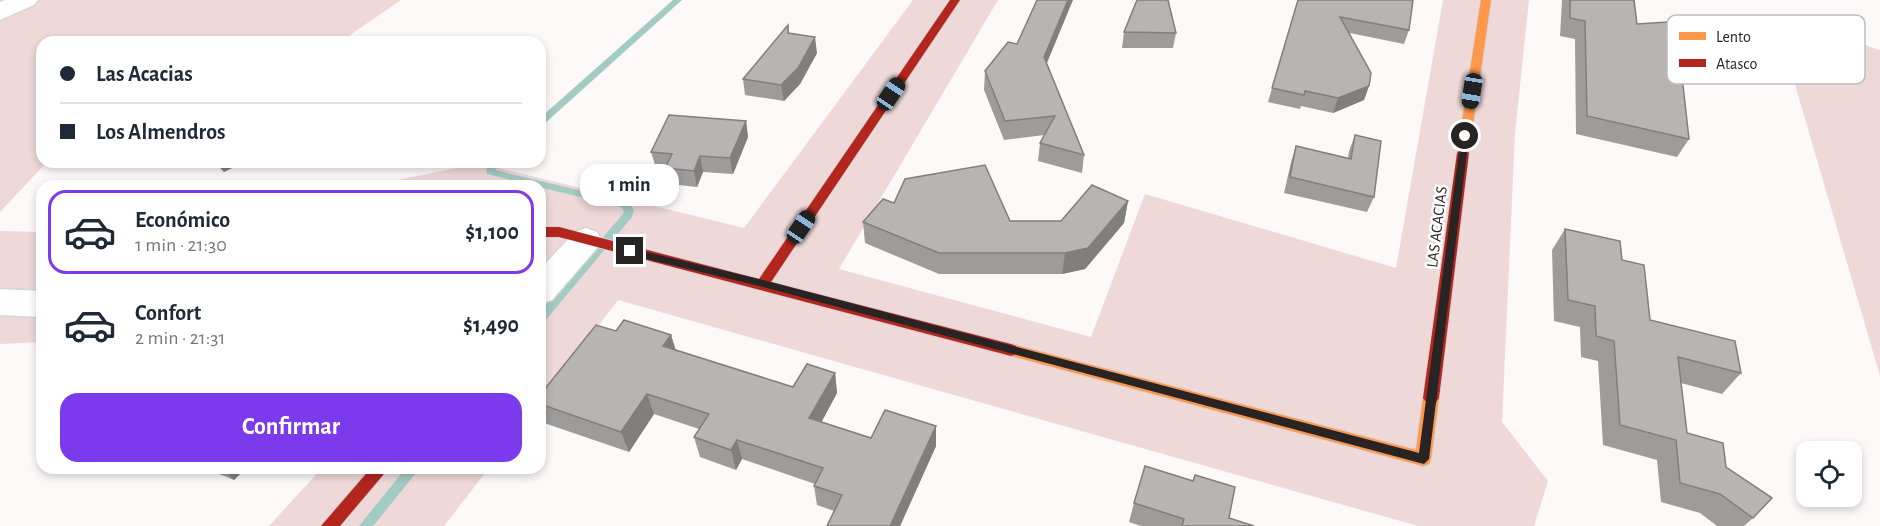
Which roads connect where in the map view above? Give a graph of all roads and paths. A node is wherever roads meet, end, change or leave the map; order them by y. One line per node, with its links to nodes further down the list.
1 (25, 0): 4 (street)
2 (955, 0): 8 (street)
3 (1486, 0): 8 (street, LAS ACACIAS)
4 (0, 12)
5 (546, 232): 6 (street)
6 (586, 240): 7 (street); 8 (street)
7 (546, 284)
8 (763, 284)
9 (0, 302): 10 (street)
10 (36, 304)
11 (376, 474): 12 (street)
12 (329, 526)

